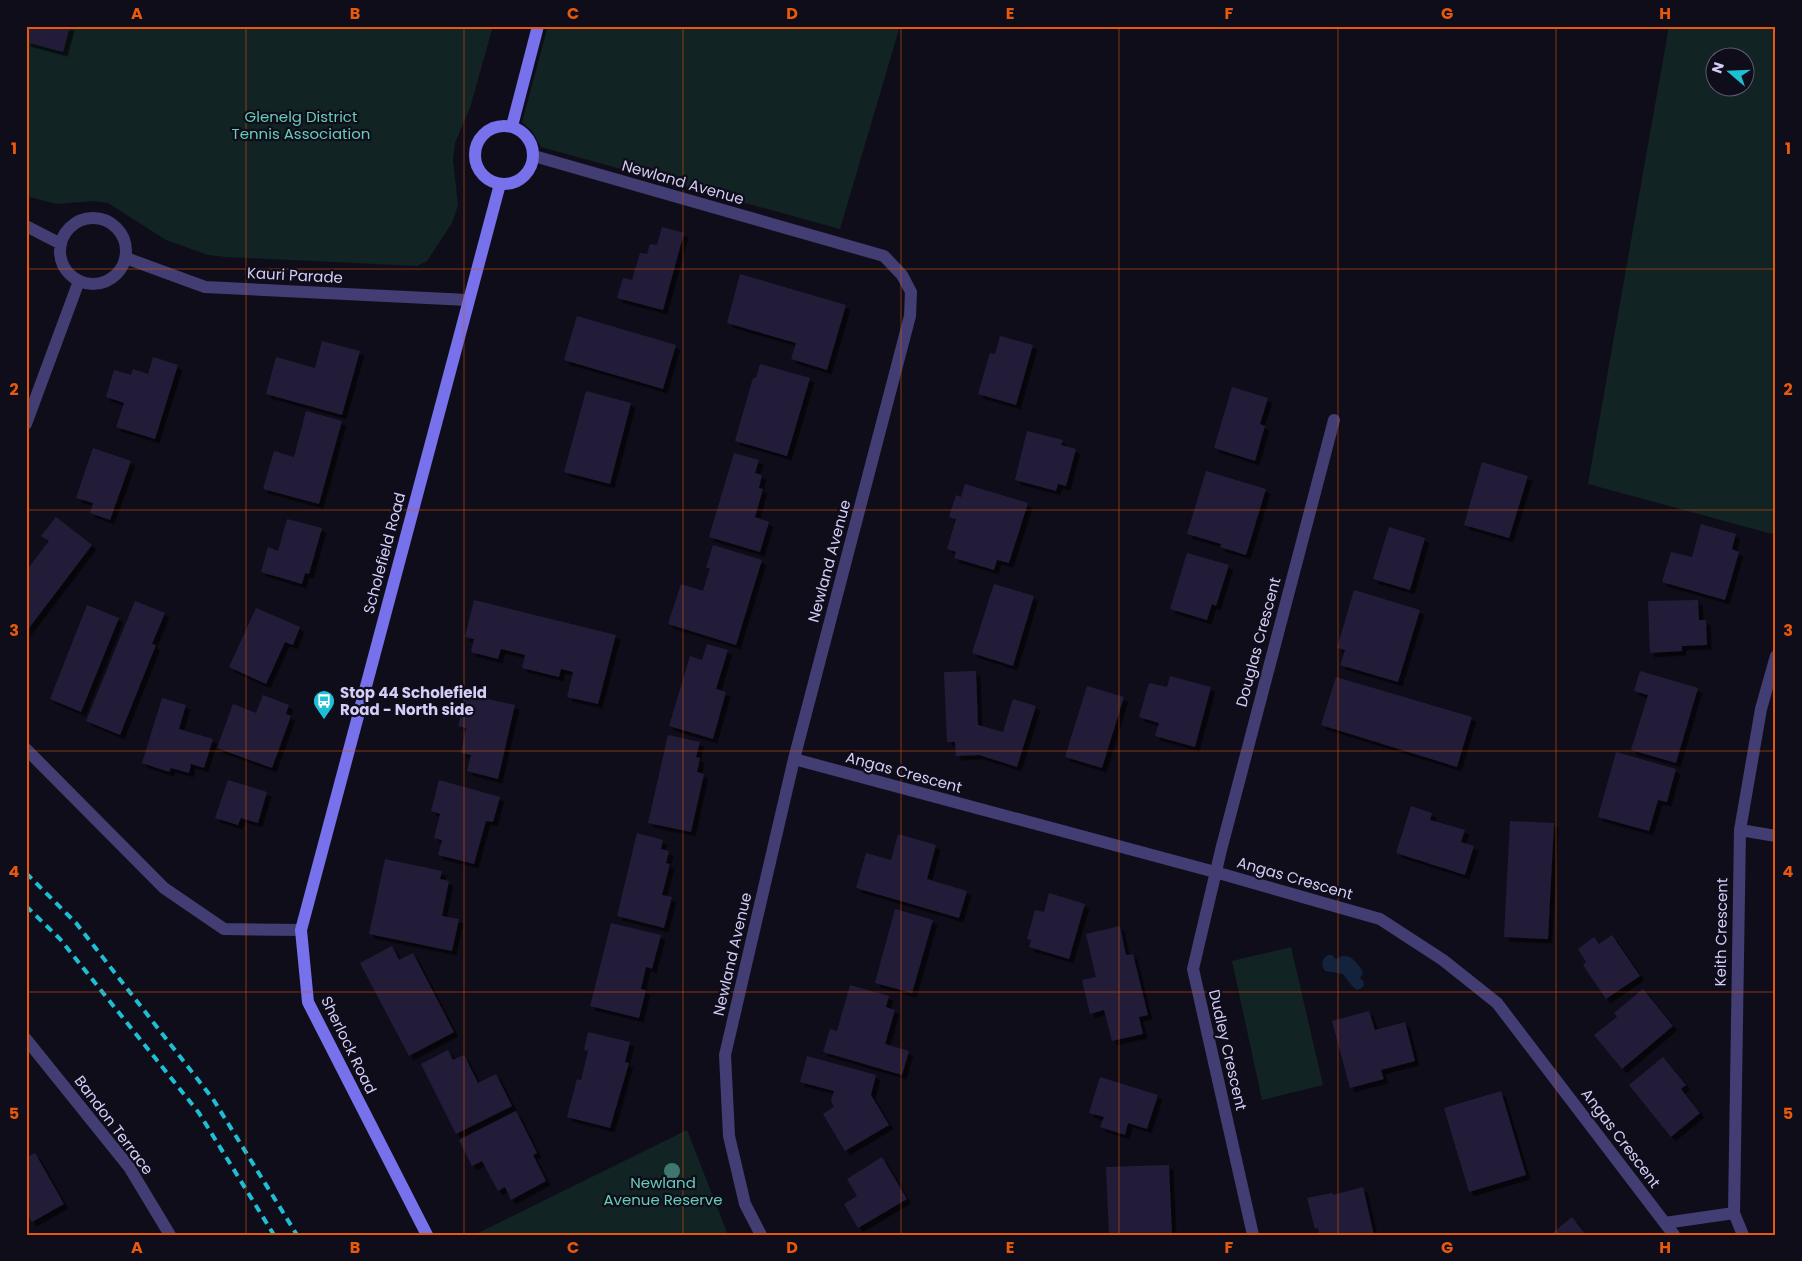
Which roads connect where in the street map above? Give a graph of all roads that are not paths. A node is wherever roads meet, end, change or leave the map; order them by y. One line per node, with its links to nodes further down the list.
1 (538, 26): 2 (street)
2 (512, 126): 3 (street); 4 (street)
3 (534, 156): 4 (street); 14 (street, Newland Avenue)
4 (500, 184): 9 (street, Scholefield Road)
5 (26, 226): 6 (street)
6 (61, 244): 7 (street); 8 (street)
7 (126, 258): 8 (street); 9 (street, Kauri Parade)
8 (79, 281): 11 (street)
9 (468, 300): 18 (street, Scholefield Road)
10 (1334, 420): 17 (street, Douglas Crescent)
11 (26, 424)
12 (1776, 656): 15 (street, Keith Crescent)
13 (26, 749): 18 (street)
14 (794, 759): 17 (street, Angas Crescent); 24 (street, Newland Avenue)
15 (1740, 830): 16 (street); 20 (street, Keith Crescent)
16 (1776, 836)
17 (1215, 872): 21 (street, Angas Crescent); 25 (street, Dudley Crescent)
18 (301, 930): 23 (street, Sherlock Road)
19 (26, 1039): 22 (street, Bandon Terrace)
20 (1734, 1213): 21 (street); 27 (street)
21 (1665, 1223): 26 (street, Angas Crescent)
22 (170, 1235)
23 (427, 1235)
24 (761, 1235)
25 (1254, 1235)
26 (1674, 1235)
27 (1743, 1235)

